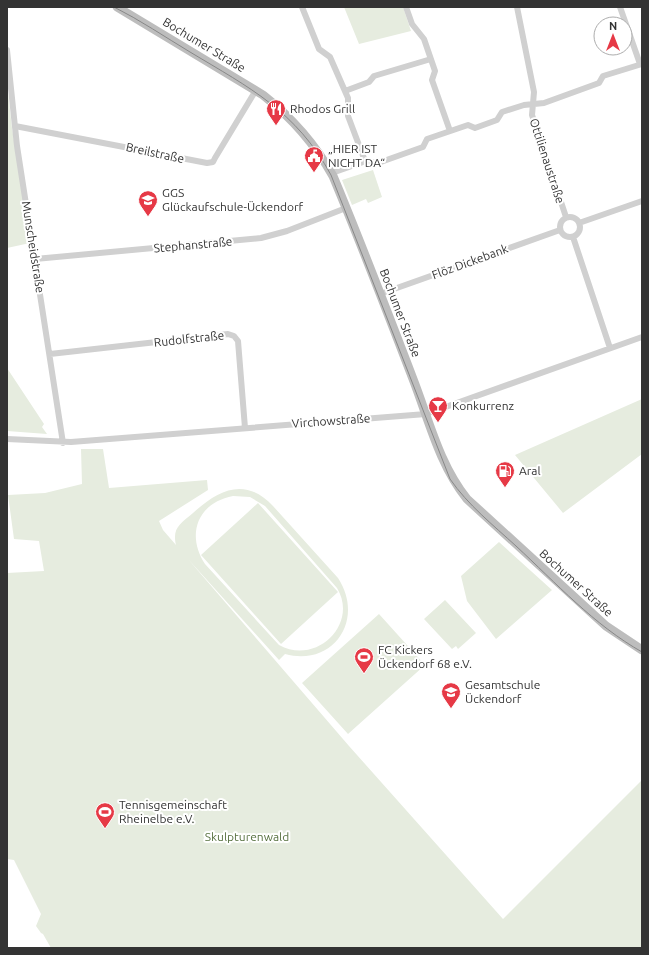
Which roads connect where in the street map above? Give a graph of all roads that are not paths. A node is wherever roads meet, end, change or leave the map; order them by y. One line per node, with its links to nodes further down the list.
1 (117, 7): 9 (main road, Bochumer Straße)
2 (302, 7): 10 (street)
3 (406, 7): 7 (street)
4 (517, 7): 11 (street, Ottilienaustraße)
5 (620, 7): 8 (street)
6 (7, 50): 12 (street, Munscheidstraße)
7 (431, 59): 10 (street); 13 (street)
8 (641, 64): 11 (street)
9 (256, 90): 12 (street, Breilstraße); 15 (main road, Bochumer Straße)
10 (345, 91): 14 (street)
11 (532, 104): 13 (street); 18 (street, Ottilienaustraße)
12 (15, 126): 22 (street, Munscheidstraße)
13 (450, 131): 14 (street)
14 (366, 161): 15 (street)
15 (332, 173): 17 (main road, Bochumer Straße)
16 (642, 201): 19 (street)
17 (346, 208): 22 (street, Stephanstraße); 23 (main road, Bochumer Straße)
18 (566, 217): 19 (street); 20 (street)
19 (579, 223): 21 (street)
20 (560, 230): 21 (street); 23 (street, Flöz Dickebank)
21 (573, 236): 25 (street)
22 (35, 259): 26 (street, Munscheidstraße)
23 (380, 294): 27 (main road, Bochumer Straße)
24 (642, 337): 25 (street, Virchowstraße)
25 (610, 348): 27 (street, Virchowstraße)
26 (50, 354): 28 (street, Rudolfstraße); 30 (street, Munscheidstraße)
27 (426, 414): 28 (street, Virchowstraße); 31 (main road, Bochumer Straße)
28 (245, 428): 30 (street, Virchowstraße)
29 (7, 439): 30 (street, Virchowstraße)
30 (63, 443)
31 (642, 650)

